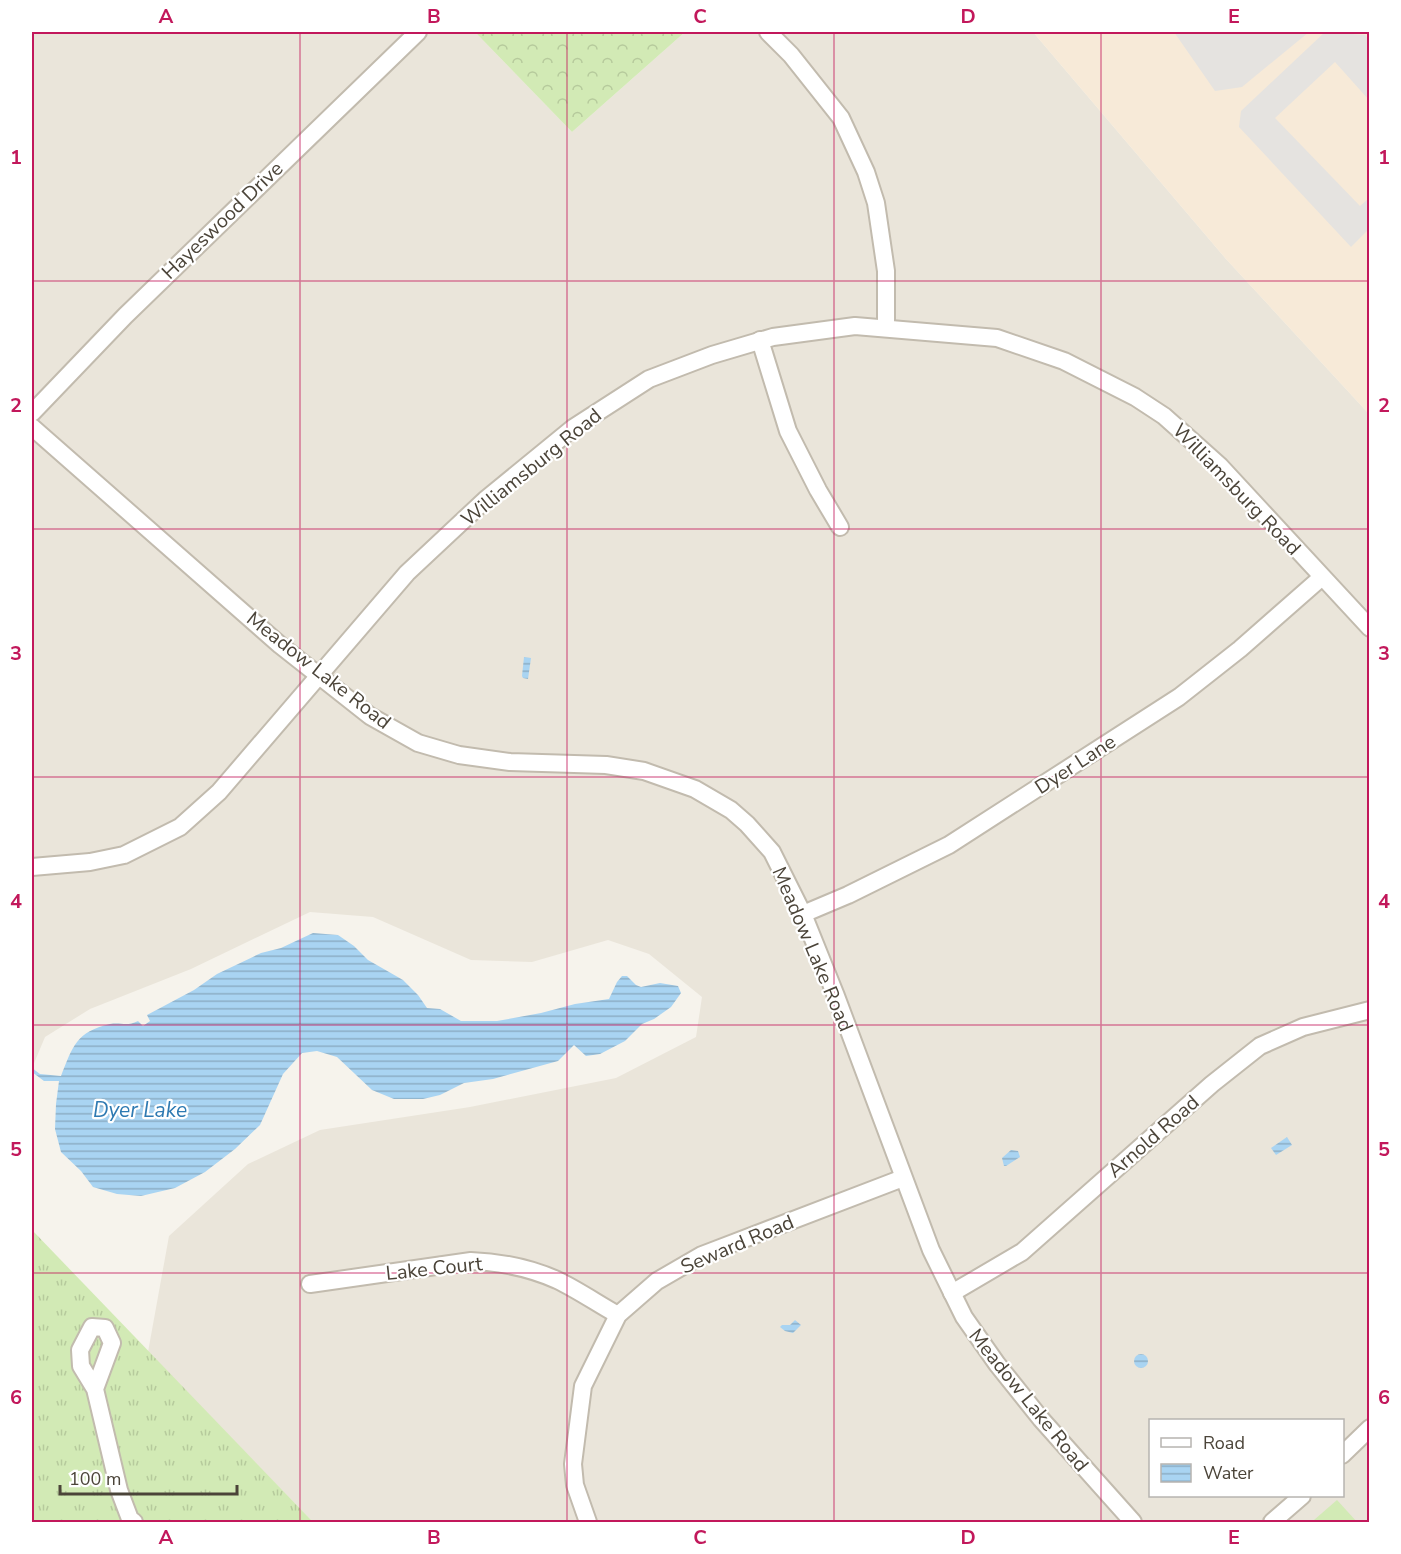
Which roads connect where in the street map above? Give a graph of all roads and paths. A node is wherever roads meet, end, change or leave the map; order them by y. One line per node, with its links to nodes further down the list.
1 (418, 32): 5 (street, Hayeswood Drive)
2 (768, 32): 3 (street)
3 (886, 328): 4 (street, Williamsburg Road); 8 (street, Williamsburg Road)
4 (760, 340): 7 (street); 10 (street, Williamsburg Road)
5 (32, 413)
6 (32, 427): 10 (street, Meadow Lake Road)
7 (840, 527)
8 (1322, 578): 9 (street, Williamsburg Road); 12 (street, Dyer Lane)
9 (1370, 628)
10 (320, 676): 11 (street, Williamsburg Road); 12 (street, Meadow Lake Road)
11 (32, 867)
12 (803, 914): 14 (street, Meadow Lake Road)
13 (1370, 1010): 16 (street, Arnold Road)
14 (903, 1178): 16 (street, Meadow Lake Road); 17 (street, Seward Road)
15 (310, 1284): 17 (street, Lake Court)
16 (952, 1293): 24 (street, Meadow Lake Road)
17 (618, 1315): 23 (street, Seward Road)
18 (95, 1389): 22 (street)
19 (1370, 1428): 20 (street)
20 (1344, 1453)
21 (1301, 1497): 25 (street)
22 (134, 1522)
23 (588, 1522)
24 (1133, 1522)
25 (1272, 1522)

